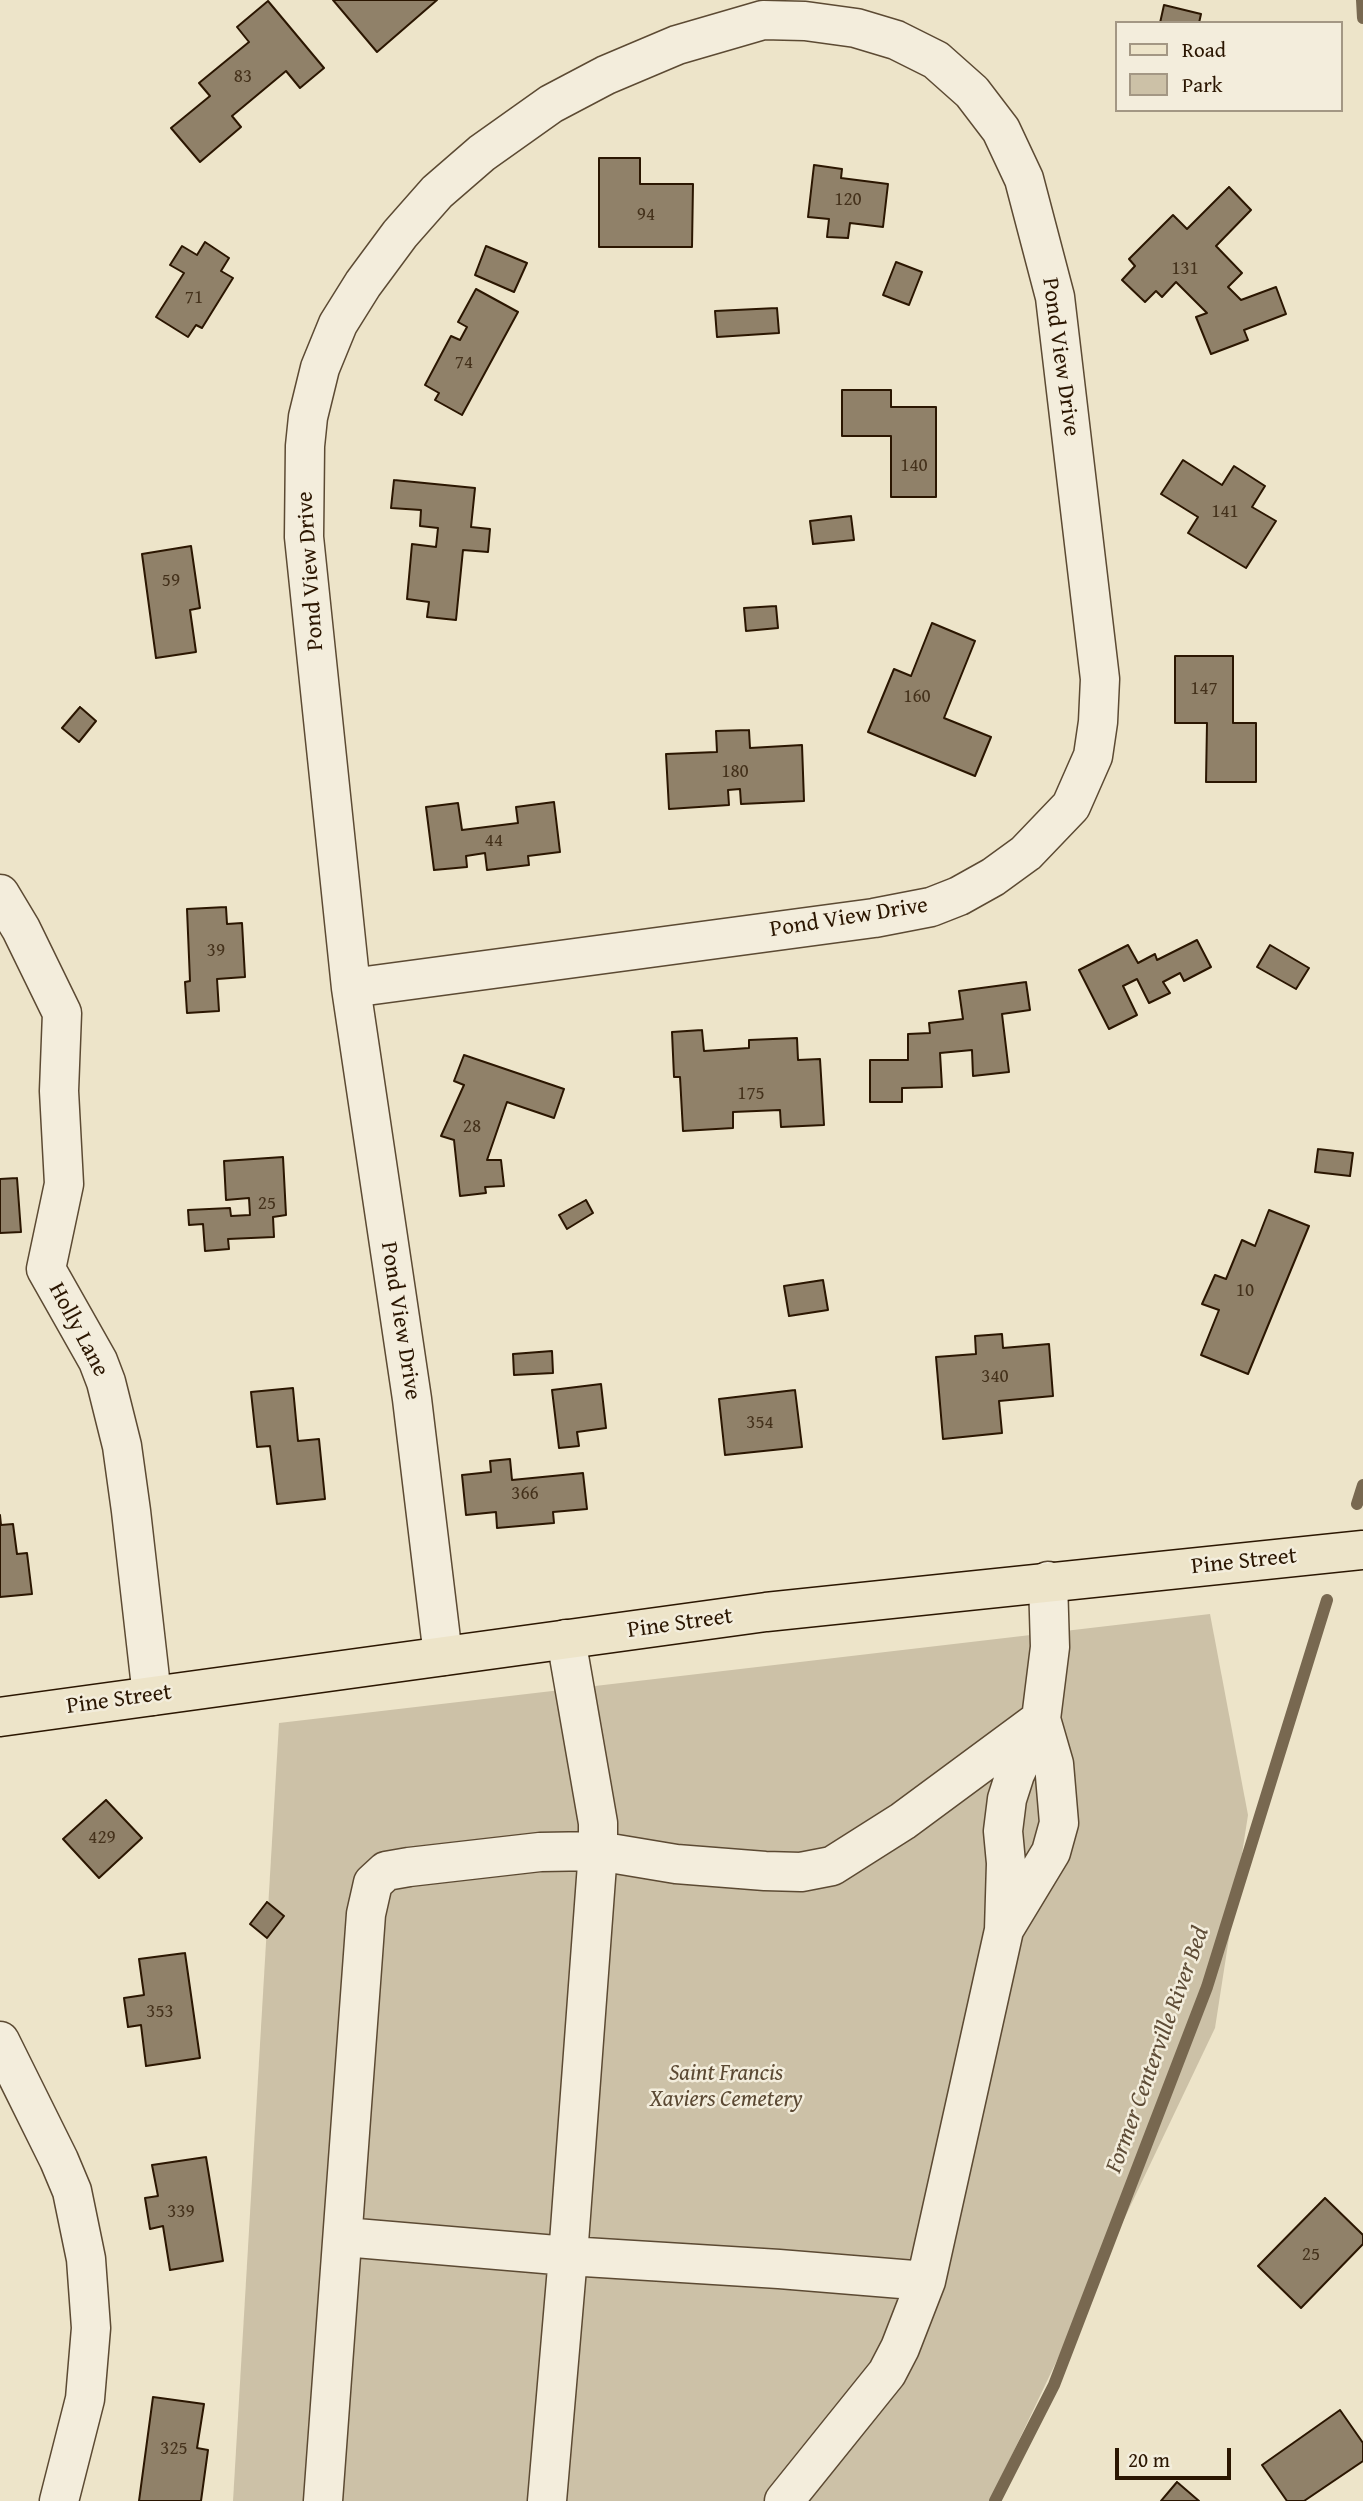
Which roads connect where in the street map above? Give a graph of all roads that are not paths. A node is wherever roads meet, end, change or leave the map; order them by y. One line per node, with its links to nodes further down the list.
1 (0, 894): 7 (street, Holly Lane)
2 (351, 988): 2 (street, Pond View Drive); 6 (street, Pond View Drive)
3 (1363, 1550): 4 (main road, Pine Street)
4 (1048, 1581): 5 (main road, Pine Street); 9 (street)
5 (566, 1639): 6 (main road, Pine Street); 10 (street)
6 (443, 1656): 7 (main road, Pine Street)
7 (152, 1696): 8 (main road, Pine Street)
8 (0, 1717)
9 (1041, 1720): 10 (street); 11 (street); 11 (street)
10 (598, 1851): 13 (street); 14 (street)
11 (1004, 1930): 15 (street)
12 (0, 2041): 16 (street)
13 (344, 2237): 14 (street); 17 (street)
14 (568, 2256): 15 (street); 18 (street)
15 (926, 2281): 19 (street)
16 (59, 2501)
17 (323, 2501)
18 (547, 2501)
19 (784, 2501)

